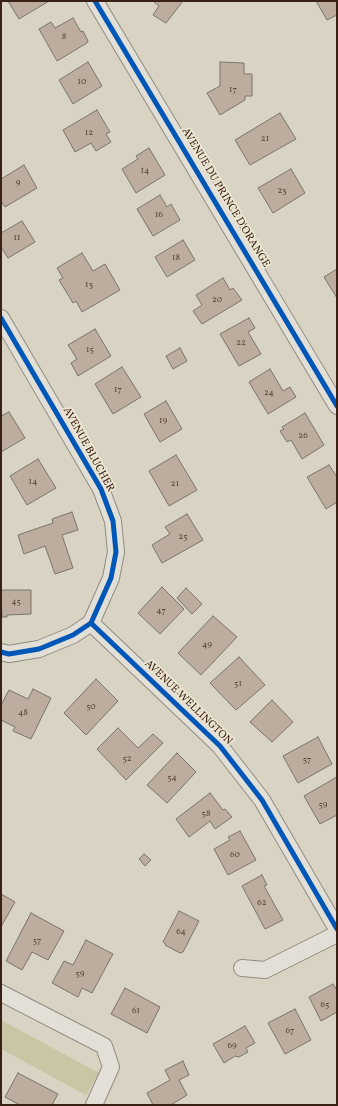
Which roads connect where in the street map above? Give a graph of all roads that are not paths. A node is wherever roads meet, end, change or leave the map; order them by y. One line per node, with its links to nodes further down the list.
1 (95, 1): 3 (street, AVENUE DU PRINCE D'ORANGE)
2 (1, 318): 4 (street, AVENUE BLUCHER)
3 (337, 406)
4 (92, 623): 5 (street); 6 (street, AVENUE WELLINGTON)
5 (1, 652)
6 (337, 929)
7 (337, 934): 8 (street)
8 (242, 968)
9 (1, 993): 10 (street)
10 (94, 1105)

